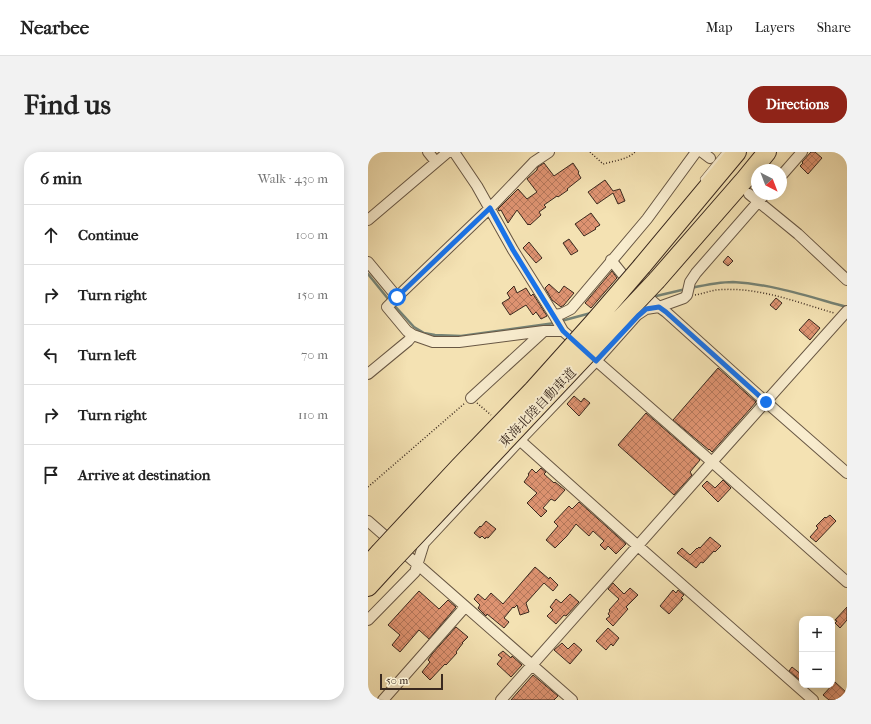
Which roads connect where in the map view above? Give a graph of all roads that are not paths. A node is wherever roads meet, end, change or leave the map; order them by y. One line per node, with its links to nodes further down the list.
1 (428, 152): 10 (street)
2 (448, 152): 10 (street)
3 (454, 152): 16 (street)
4 (549, 152): 16 (street)
5 (696, 152): 20 (street)
6 (725, 152): 13 (lane)
7 (737, 152): 22 (highway, 東海北陸自動車道)
8 (802, 152): 11 (street)
9 (765, 159): 17 (highway, 東海北陸自動車道)
10 (436, 162): 18 (street)
11 (787, 169)
12 (751, 180): 17 (lane)
13 (701, 182)
14 (759, 200): 25 (street)
15 (763, 200): 23 (street)
16 (490, 208): 24 (street); 27 (street)
17 (714, 215): 41 (highway, 東海北陸自動車道, bridge)
18 (368, 220)
19 (666, 229): 22 (lane)
20 (611, 260): 25 (street); 27 (street)
21 (368, 262): 24 (street)
22 (646, 262): 41 (highway, 東海北陸自動車道, bridge)
23 (847, 280)
24 (393, 301): 30 (street)
25 (657, 305): 31 (street); 34 (street)
26 (846, 314): 34 (street)
27 (555, 317): 28 (street)
28 (562, 330): 29 (street); 31 (street)
29 (544, 332): 30 (street); 33 (street)
30 (413, 335): 32 (street)
31 (596, 361): 36 (street); 37 (street)
32 (368, 374)
33 (472, 398)
34 (766, 402): 37 (street); 38 (street)
35 (494, 417): 36 (street)
36 (520, 440): 40 (street); 42 (street)
37 (712, 462): 40 (street); 43 (street)
38 (847, 473)
39 (368, 521): 42 (street)
40 (638, 546): 47 (street); 51 (street)
41 (379, 560): 44 (highway, 東海北陸自動車道)
42 (417, 564): 45 (street); 46 (street)
43 (847, 582)
44 (368, 587)
45 (465, 607): 47 (street); 48 (street)
46 (368, 620)
47 (532, 664): 49 (street); 50 (street)
48 (383, 700)
49 (501, 700)
50 (572, 700)
51 (813, 700)

